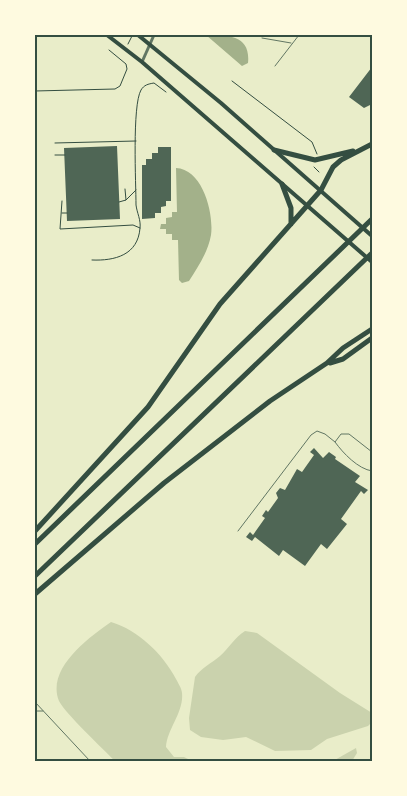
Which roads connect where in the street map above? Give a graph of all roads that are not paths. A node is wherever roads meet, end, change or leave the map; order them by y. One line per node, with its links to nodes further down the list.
1 (107, 35): 8 (main road)
2 (138, 35): 6 (main road)
3 (154, 35): 6 (street)
4 (299, 35): 7 (lane)
5 (262, 38): 7 (lane)
6 (150, 44): 8 (street); 11 (main road)
7 (292, 44): 9 (lane)
8 (142, 62): 13 (main road)
9 (275, 66)
10 (372, 144): 12 (highway)
11 (274, 150): 12 (highway); 14 (main road)
12 (359, 150): 14 (highway)
13 (282, 184): 15 (main road); 17 (highway)
14 (321, 190): 15 (highway); 18 (main road)
15 (307, 205): 17 (highway); 20 (main road)
16 (372, 219): 29 (highway)
17 (290, 224): 27 (highway)
18 (372, 236)
19 (372, 254): 30 (highway)
20 (372, 262)
21 (372, 329): 23 (highway)
22 (372, 338): 23 (highway)
23 (327, 363): 31 (highway)
24 (335, 442): 25 (lane); 26 (lane); 28 (lane)
25 (372, 452)
26 (372, 471)
27 (35, 531)
28 (238, 531)
29 (35, 544)
30 (35, 576)
31 (35, 594)
32 (35, 702): 34 (lane)
33 (35, 711): 34 (lane)
34 (44, 711): 35 (lane)
35 (90, 761)

